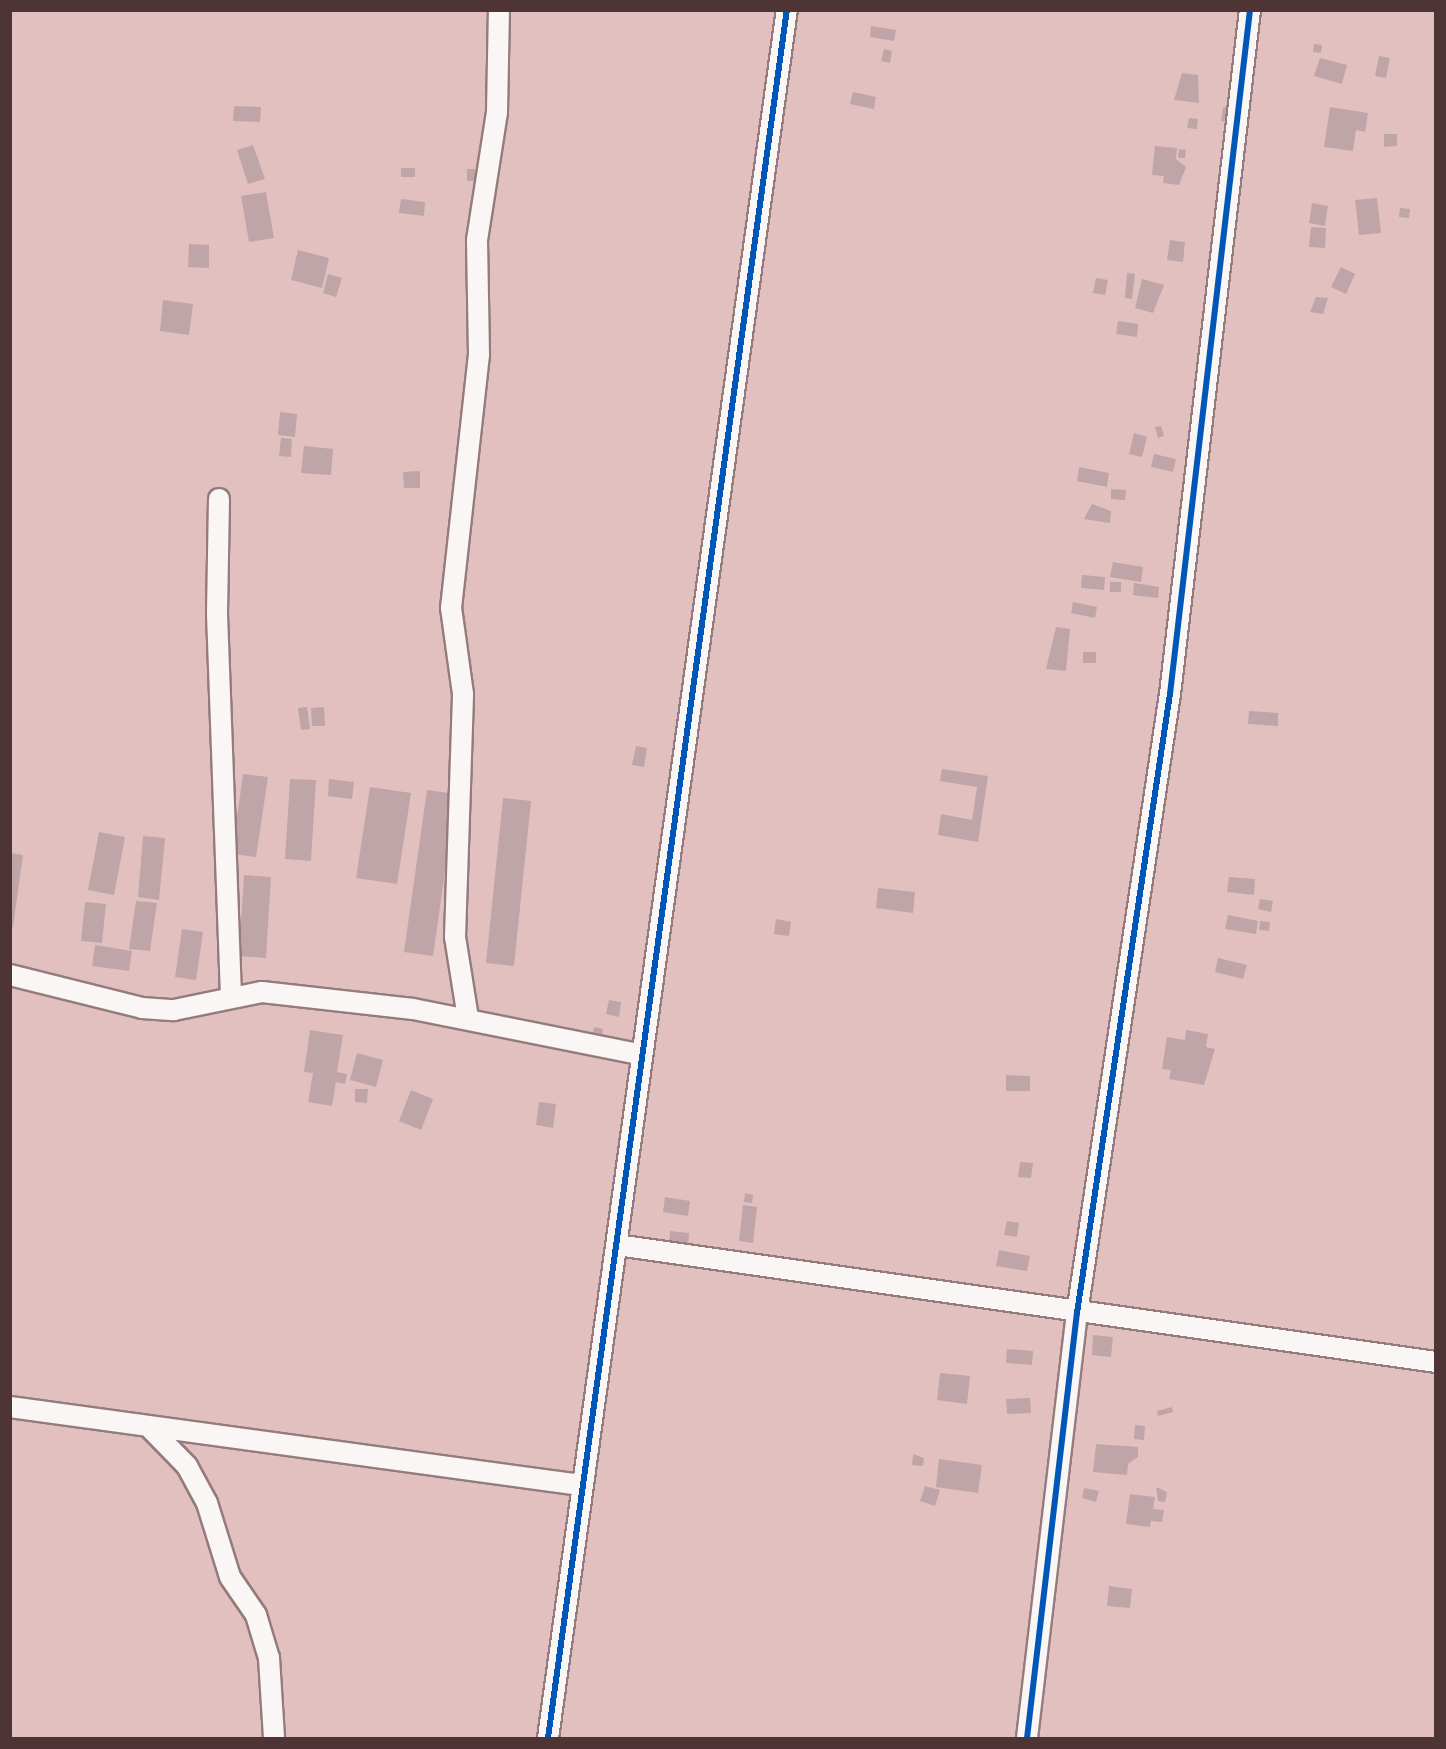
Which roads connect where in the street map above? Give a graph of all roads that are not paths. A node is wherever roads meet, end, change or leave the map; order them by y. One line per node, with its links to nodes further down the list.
1 (499, 10): 7 (street)
2 (787, 10): 8 (street)
3 (1250, 10): 10 (street)
4 (219, 499): 6 (street)
5 (10, 975): 6 (street)
6 (231, 997): 7 (street)
7 (468, 1018): 8 (street)
8 (639, 1054): 9 (street)
9 (617, 1245): 10 (street); 14 (street)
10 (1077, 1313): 11 (street); 17 (street)
11 (1436, 1362)
12 (10, 1407): 13 (street)
13 (151, 1429): 14 (street); 15 (street)
14 (581, 1485): 16 (street)
15 (274, 1738)
16 (548, 1738)
17 (1028, 1738)

